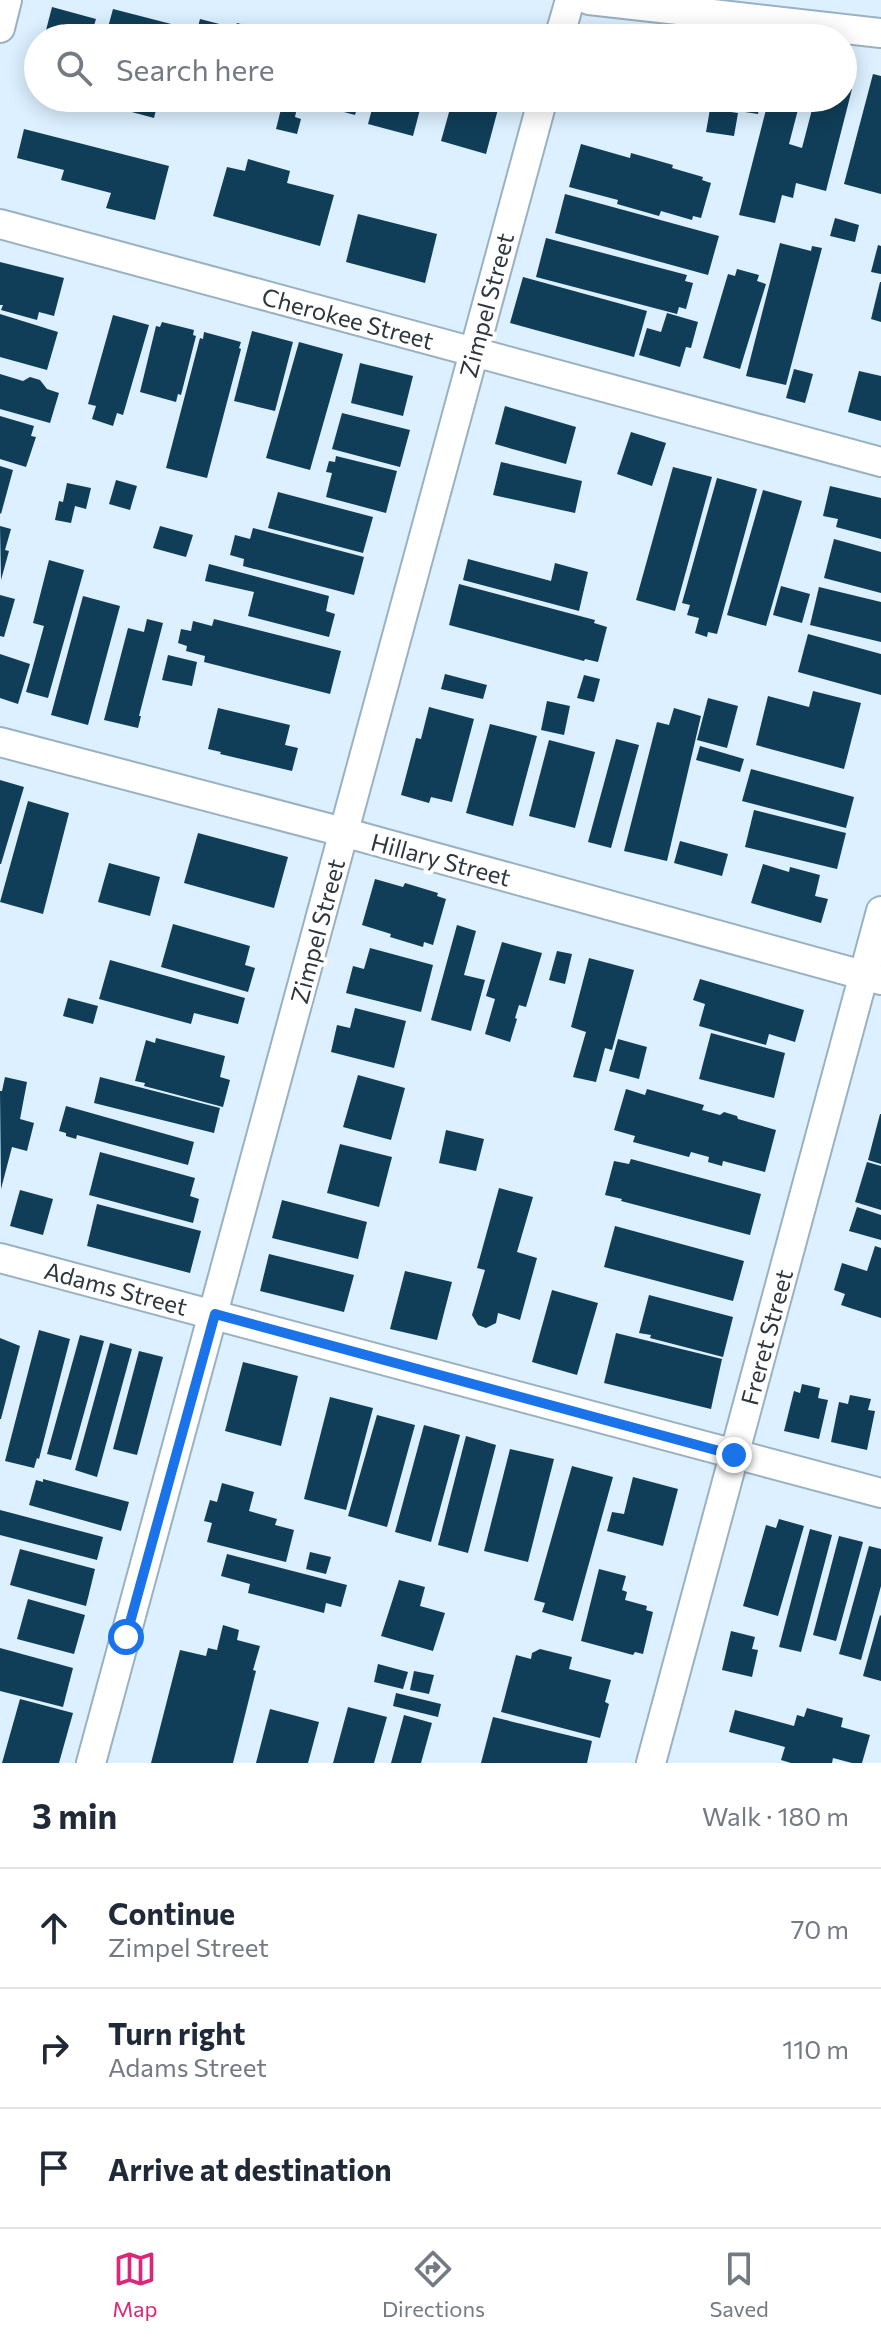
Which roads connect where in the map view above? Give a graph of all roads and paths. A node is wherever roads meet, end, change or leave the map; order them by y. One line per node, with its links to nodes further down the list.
1 (7, 0): 6 (street)
2 (570, 0): 4 (street)
3 (589, 0): 5 (street)
4 (563, 24)
5 (801, 24)
6 (0, 28)
7 (857, 30): 8 (street)
8 (881, 33)
9 (539, 112): 11 (street, Zimpel Street)
10 (0, 224): 11 (street, Cherokee Street)
11 (472, 352): 12 (street, Cherokee Street); 14 (street, Zimpel Street)
12 (881, 462)
13 (0, 742): 14 (street, Hillary Street)
14 (343, 832): 16 (street, Hillary Street); 18 (street, Zimpel Street)
15 (881, 911): 16 (street, Freret Street)
16 (872, 978): 19 (street, Freret Street)
17 (0, 1258): 18 (street, Adams Street)
18 (215, 1314): 19 (street, Adams Street); 21 (street, Zimpel Street)
19 (734, 1455): 20 (street, Adams Street); 22 (street, Freret Street)
20 (881, 1493)
21 (91, 1763)
22 (651, 1763)

